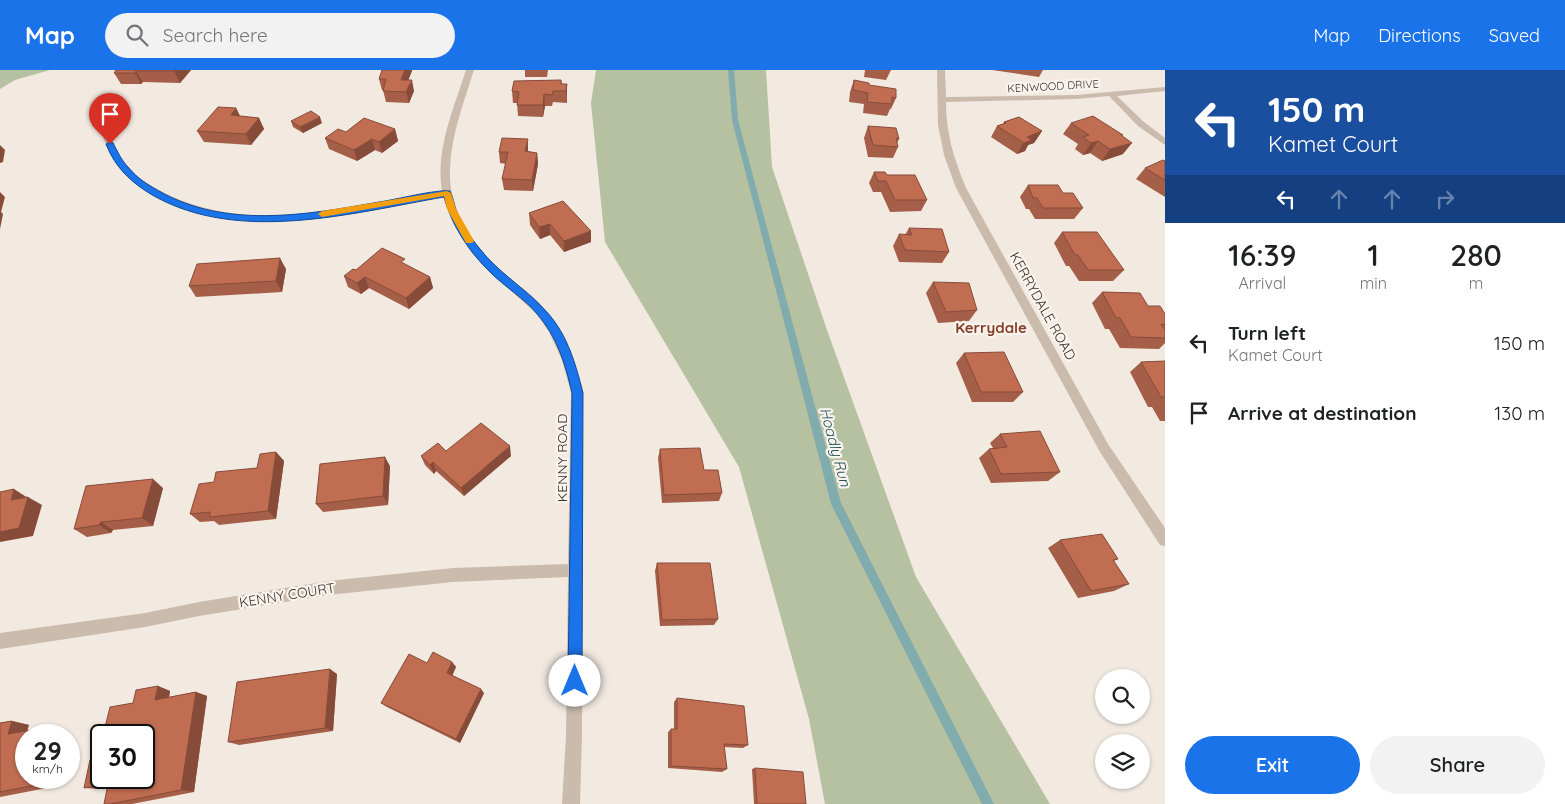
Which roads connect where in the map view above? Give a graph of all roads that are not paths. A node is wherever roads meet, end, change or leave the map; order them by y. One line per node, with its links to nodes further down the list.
1 (470, 70): 8 (street, KENNY ROAD)
2 (941, 70): 5 (street, KERRYDALE ROAD)
3 (1165, 89): 4 (street, KENWOOD DRIVE)
4 (1111, 94): 5 (street, KENWOOD DRIVE); 7 (street)
5 (941, 100): 9 (street, KERRYDALE ROAD)
6 (106, 134): 8 (street)
7 (1165, 142)
8 (447, 193): 10 (street, KENNY ROAD)
9 (1165, 540)
10 (576, 570): 11 (street, KENNY COURT); 12 (street, KENNY ROAD)
11 (0, 641)
12 (571, 804)

